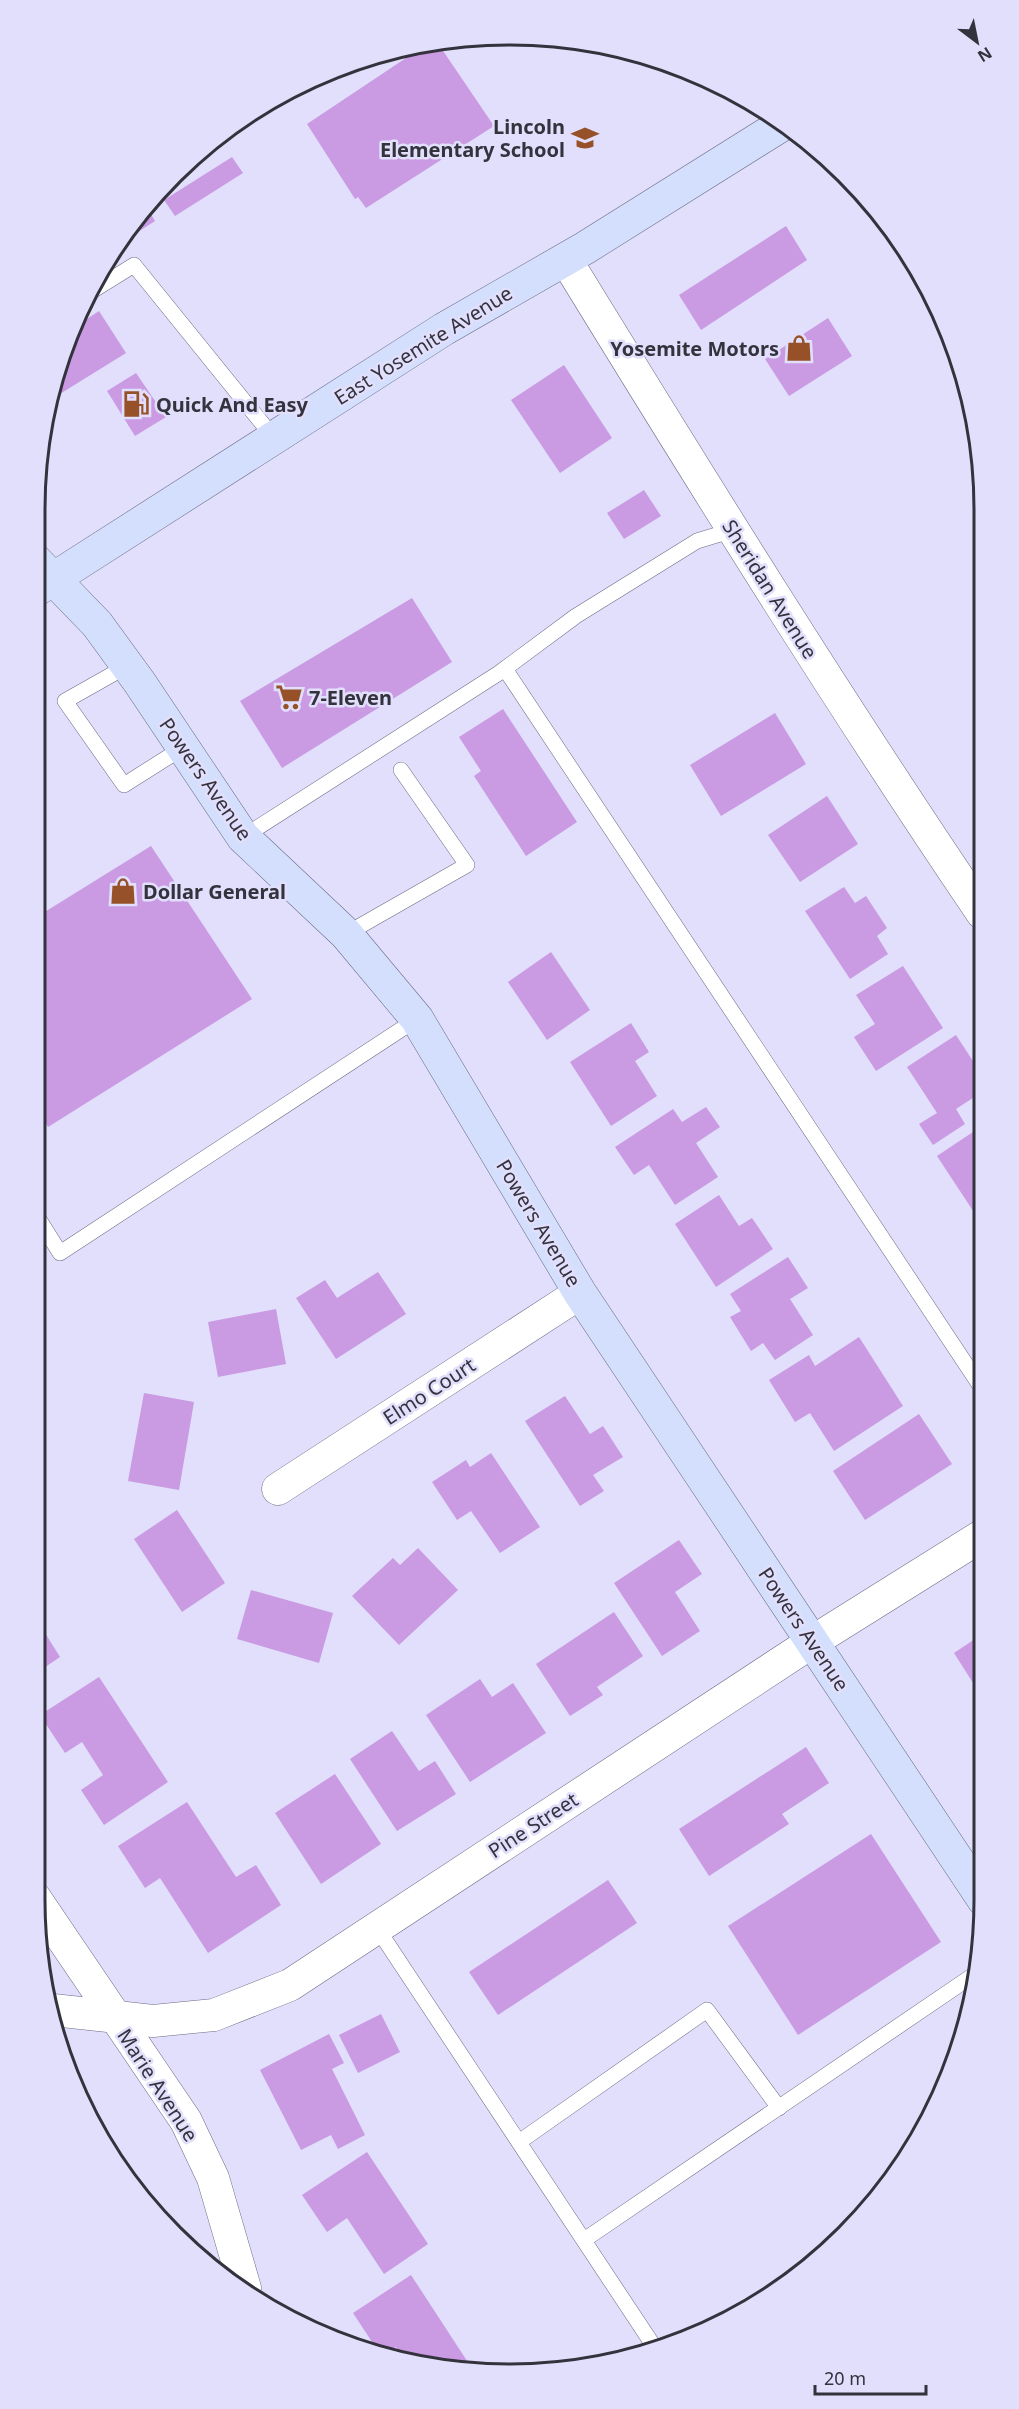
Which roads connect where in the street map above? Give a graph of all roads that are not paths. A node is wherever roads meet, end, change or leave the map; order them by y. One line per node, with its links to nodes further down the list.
1 (776, 129): 2 (street, East Yosemite Avenue)
2 (566, 260): 4 (street, East Yosemite Avenue); 5 (street, Sheridan Avenue)
3 (103, 284): 4 (lane)
4 (274, 438): 6 (street, East Yosemite Avenue)
5 (733, 530): 9 (lane); 13 (street, Sheridan Avenue)
6 (45, 574)
7 (45, 579): 8 (street, Powers Avenue)
8 (127, 666): 10 (street, Powers Avenue); 10 (lane)
9 (505, 669): 12 (lane); 18 (lane)
10 (184, 747): 12 (street, Powers Avenue)
11 (401, 770): 14 (lane)
12 (243, 837): 14 (street, Powers Avenue)
13 (974, 901)
14 (346, 934): 15 (street, Powers Avenue)
15 (417, 1019): 16 (lane); 17 (street, Powers Avenue)
16 (45, 1230)
17 (580, 1293): 19 (street, Elmo Court); 21 (street, Powers Avenue)
18 (974, 1376)
19 (278, 1489)
20 (974, 1541): 21 (street, Pine Street)
21 (812, 1642): 22 (street, Powers Avenue); 24 (street, Pine Street)
22 (974, 1885)
23 (46, 1915): 27 (street, Marie Avenue)
24 (377, 1928): 27 (street, Pine Street); 29 (lane)
25 (967, 1980): 28 (lane)
26 (59, 2010): 27 (street, Pine Street)
27 (112, 2015): 31 (street, Marie Avenue)
28 (779, 2108): 29 (lane); 30 (lane)
29 (519, 2142): 30 (lane)
30 (584, 2240): 32 (lane)
31 (243, 2280)
32 (651, 2342)

